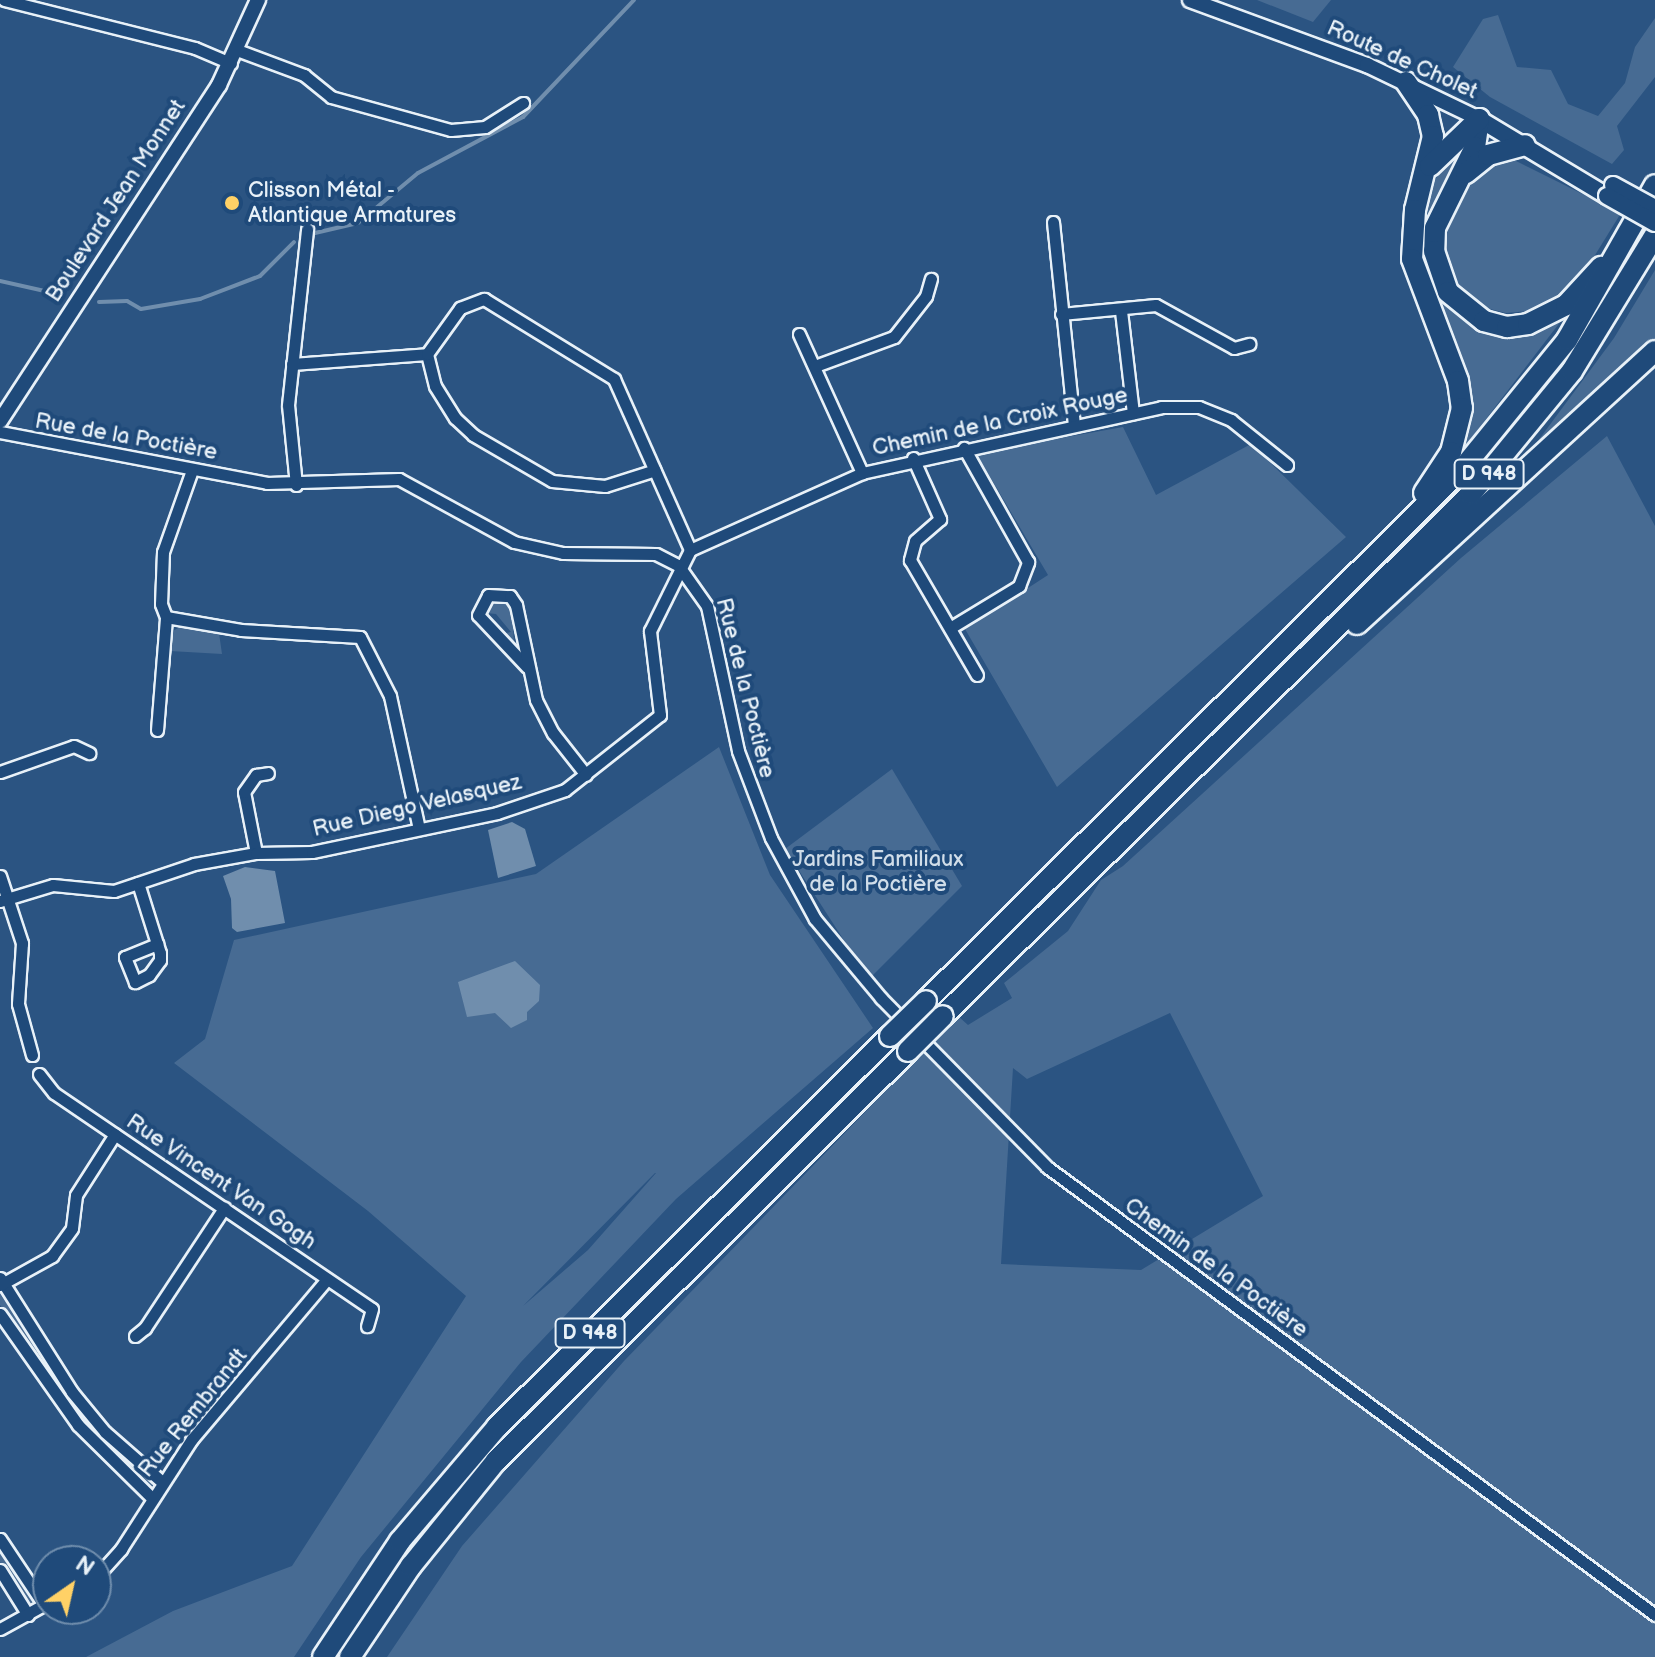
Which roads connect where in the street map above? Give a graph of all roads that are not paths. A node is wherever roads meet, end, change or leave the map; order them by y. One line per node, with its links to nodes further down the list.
1 (4, 0): 4 (street)
2 (258, 0): 4 (main road, Boulevard Jean Monnet)
3 (1190, 0): 5 (main road, Route de Cholet)
4 (234, 57): 6 (street); 29 (main road, Boulevard Jean Monnet)
5 (1406, 82): 7 (main road, Route de Cholet); 9 (highway)
6 (523, 103)
7 (1479, 119): 8 (main road, Route de Cholet); 9 (highway); 10 (highway)
8 (1525, 145): 10 (highway); 12 (main road, Route de Cholet)
9 (1429, 167): 40 (highway)
10 (1463, 176): 17 (highway)
11 (1655, 185): 17 (highway, D 948)
12 (1610, 191): 13 (main road, Route de Cholet, bridge); 15 (main road, Route de Cholet, bridge)
13 (1655, 208)
14 (1053, 222): 21 (street)
15 (1655, 223)
16 (307, 229): 26 (street)
17 (1633, 229): 40 (highway, D 948)
18 (1655, 235): 46 (highway, D 948)
19 (931, 279): 27 (street)
20 (1121, 311): 21 (street); 23 (street); 28 (street)
21 (1061, 314): 30 (street)
22 (799, 334): 27 (street)
23 (1249, 344)
24 (1655, 351): 46 (highway)
25 (427, 354): 26 (street); 36 (street); 36 (street)
26 (292, 364): 38 (street)
27 (815, 366): 37 (street)
28 (1133, 413): 30 (street, Chemin de la Croix Rouge); 34 (street, Chemin de la Croix Rouge)
29 (0, 421)
30 (1074, 425): 32 (street, Chemin de la Croix Rouge)
31 (0, 432): 35 (street, Rue de la Poctière)
32 (964, 448): 33 (street, Chemin de la Croix Rouge); 43 (street)
33 (913, 458): 37 (street, Chemin de la Croix Rouge); 43 (street)
34 (1287, 465)
35 (192, 470): 38 (street, Rue de la Poctière); 42 (street)
36 (655, 470): 39 (street)
37 (862, 473): 39 (street, Chemin de la Croix Rouge)
38 (296, 485): 41 (street, Rue de la Poctière)
39 (690, 550): 41 (street, Chemin de la Croix Rouge)
40 (1380, 553): 78 (highway, D 948, bridge)
41 (678, 565): 51 (street, Rue Diego Velasquez); 56 (street, Rue de la Poctière)
42 (166, 617): 47 (street); 52 (street)
43 (950, 628): 45 (street)
44 (527, 667): 44 (street); 51 (street)
45 (977, 675)
46 (1284, 681): 79 (highway, D 948, bridge)
47 (157, 730)
48 (89, 753): 49 (street)
49 (0, 772)
50 (268, 773): 53 (street)
51 (586, 775): 52 (street, Rue Diego Velasquez)
52 (419, 829): 53 (street, Rue Diego Velasquez)
53 (256, 853): 55 (street, Rue Diego Velasquez)
54 (0, 876): 57 (street)
55 (138, 883): 57 (street, Rue Diego Velasquez); 58 (street)
56 (802, 899): 76 (street, Chemin de la Poctière)
57 (4, 900): 59 (street)
58 (157, 944)
59 (32, 1055)
60 (39, 1074): 61 (street, Rue Vincent Van Gogh)
61 (115, 1134): 62 (street, Rue Vincent Van Gogh); 64 (street)
62 (224, 1208): 63 (street, Rue Vincent Van Gogh); 67 (street)
63 (327, 1279): 66 (street, Rue Vincent Van Gogh); 68 (street, Rue Rembrandt)
64 (1, 1282): 68 (street)
65 (0, 1314): 69 (street)
66 (367, 1326)
67 (135, 1336)
68 (161, 1481): 69 (street, Rue Rembrandt)
69 (151, 1497): 71 (street, Rue Rembrandt)
70 (0, 1539): 73 (street)
71 (112, 1559)
72 (0, 1570): 74 (street)
73 (32, 1596)
74 (32, 1601)
75 (32, 1612): 77 (street)
76 (1655, 1615)
77 (0, 1629)
78 (323, 1657)
79 (350, 1657)

